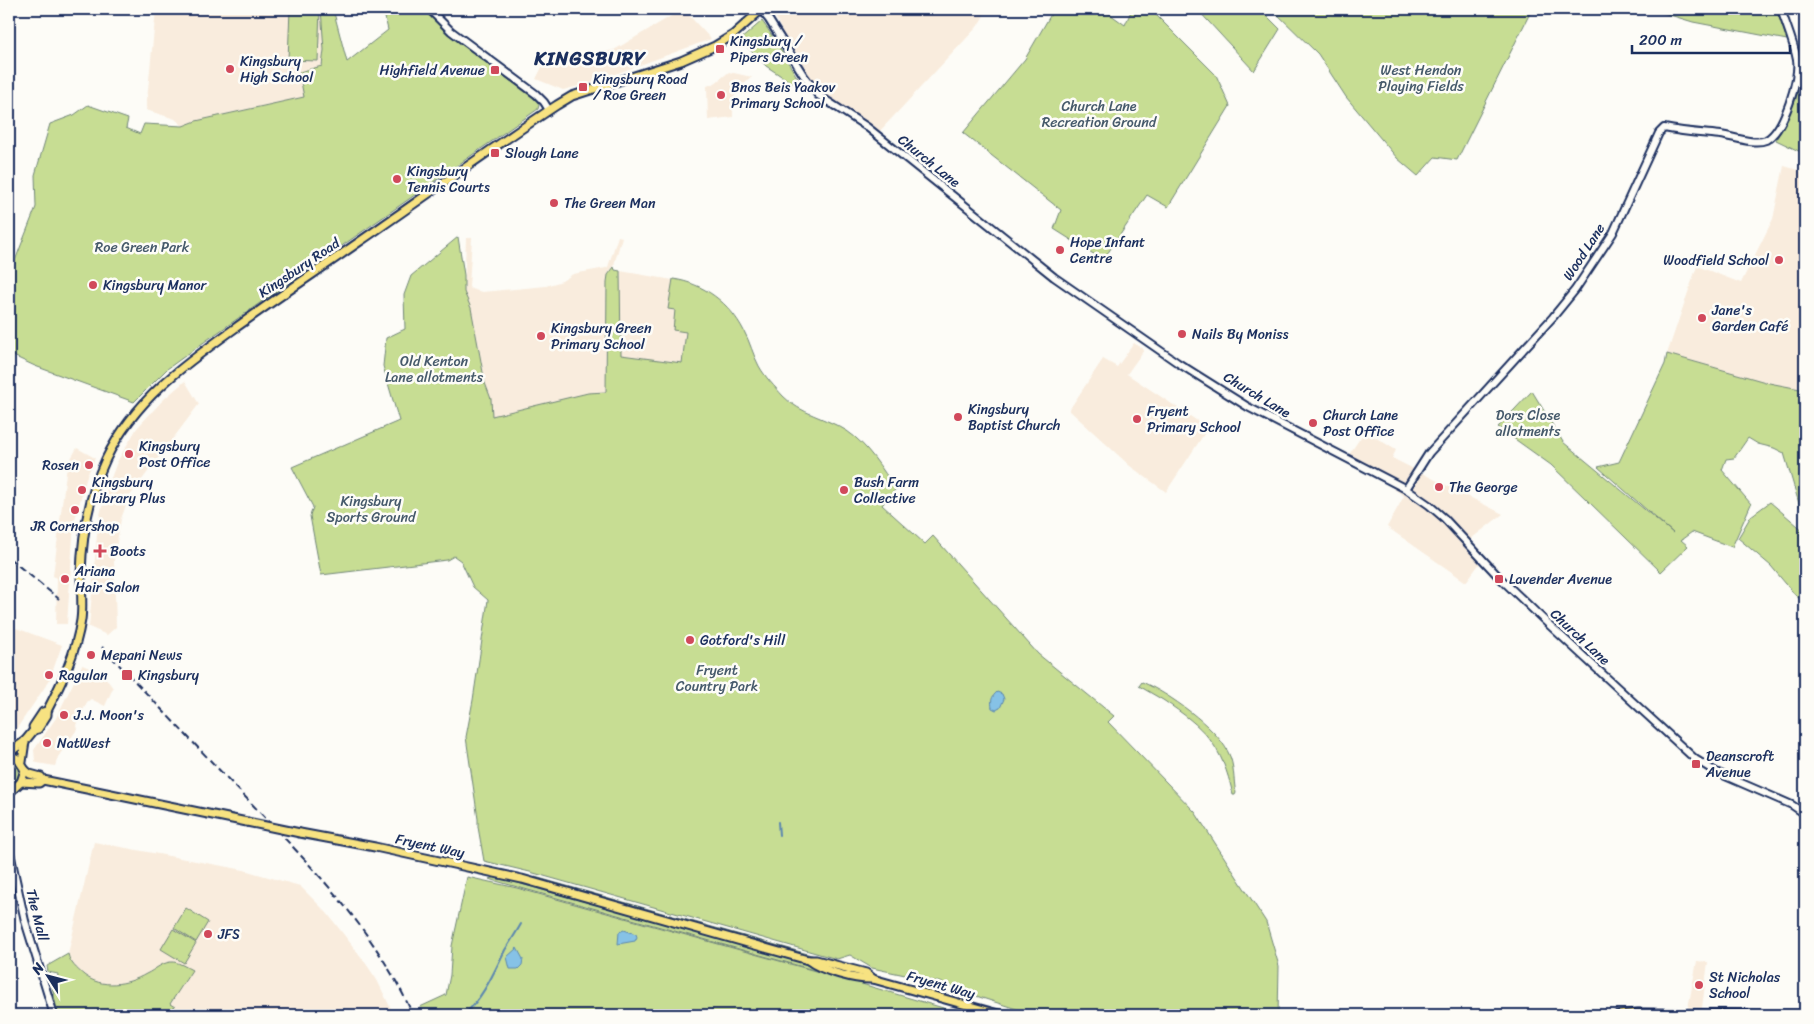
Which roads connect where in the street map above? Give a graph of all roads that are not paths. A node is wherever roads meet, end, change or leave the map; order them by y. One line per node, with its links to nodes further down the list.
1 (429, 9): 4 (main road)
2 (761, 9): 4 (main road, Kingsbury Road); 5 (main road, Church Lane)
3 (1781, 9): 5 (main road, Wood Lane)
4 (549, 110): 6 (main road, Kingsbury Road)
5 (1406, 489): 13 (main road, Church Lane)
6 (25, 740): 7 (main road, Kingsbury Road); 8 (main road)
7 (9, 754): 8 (main road)
8 (22, 762): 9 (main road)
9 (25, 770): 10 (main road, Fryent Way); 11 (main road)
10 (43, 780): 11 (main road, Fryent Way); 16 (main road, Fryent Way, bridge)
11 (21, 782): 12 (main road)
12 (9, 793)
13 (1805, 814)
14 (9, 848): 15 (main road, The Mall)
15 (54, 1015)
16 (1002, 1015)
17 (1618, 1015): 18 (main road)
18 (1805, 1015)

